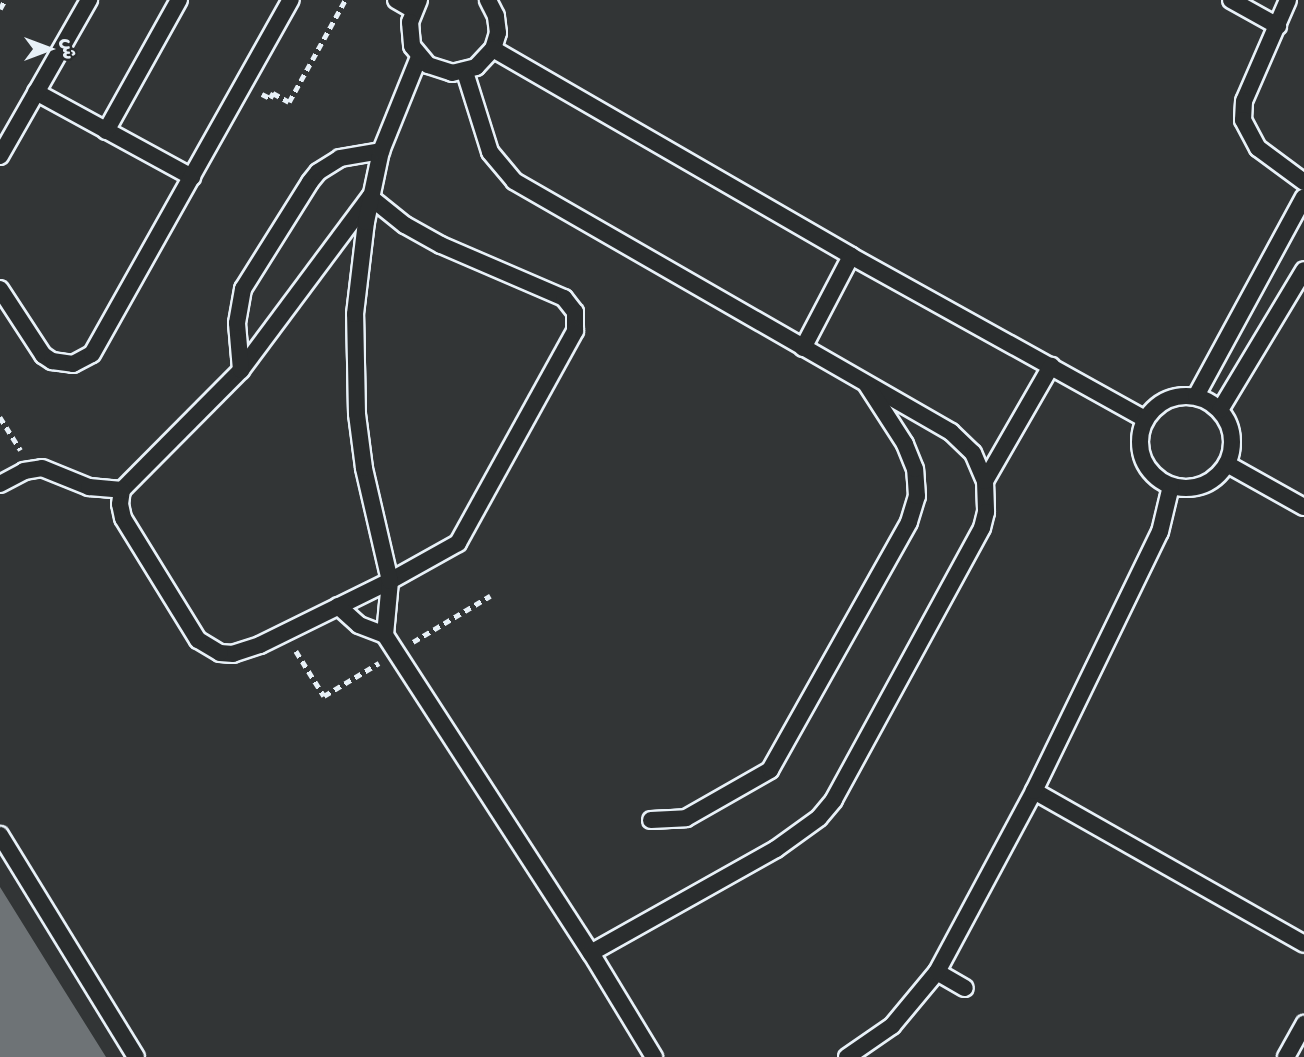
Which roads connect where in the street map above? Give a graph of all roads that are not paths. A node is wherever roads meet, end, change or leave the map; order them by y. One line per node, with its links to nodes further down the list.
1 (89, 0): 13 (lane)
2 (179, 0): 14 (lane)
3 (290, 0): 17 (lane)
4 (396, 0): 8 (lane)
5 (488, 0): 10 (lane)
6 (1231, 0): 9 (lane)
7 (1288, 0): 9 (lane)
8 (416, 5): 11 (lane)
9 (1278, 26): 18 (lane)
10 (493, 49): 12 (lane); 21 (lane)
11 (419, 57): 12 (lane); 15 (lane)
12 (465, 72): 24 (lane)
13 (36, 92): 14 (lane); 16 (lane)
14 (106, 131): 17 (lane)
15 (381, 151): 19 (lane); 26 (lane)
16 (0, 156)
17 (192, 177): 23 (lane)
18 (1304, 182)
19 (370, 197): 26 (lane); 37 (lane); 37 (lane)
20 (1304, 197): 28 (lane)
21 (852, 256): 24 (lane); 25 (lane)
22 (1304, 270): 29 (lane)
23 (0, 289)
24 (803, 348): 27 (lane)
25 (1051, 366): 30 (lane); 32 (lane)
26 (241, 370): 35 (lane)
27 (865, 383): 32 (lane); 41 (lane)
28 (1196, 396): 29 (lane); 30 (lane)
29 (1220, 410): 31 (lane)
30 (1145, 419): 34 (lane)
31 (1227, 464): 34 (lane); 36 (lane)
32 (985, 481): 44 (lane)
33 (0, 484): 35 (lane)
34 (1171, 486): 40 (lane)
35 (122, 490): 38 (lane)
36 (1304, 506)
37 (390, 581): 38 (lane); 39 (lane)
38 (338, 606): 39 (lane)
39 (385, 635): 44 (lane)
40 (1034, 791): 43 (lane); 45 (lane)
41 (650, 820)
42 (0, 835): 48 (lane)
43 (1304, 944)
44 (591, 953): 49 (lane)
45 (937, 972): 46 (lane); 50 (lane)
46 (965, 988)
47 (1304, 1024): 51 (lane)
48 (136, 1057)
49 (654, 1057)
50 (847, 1057)
51 (1286, 1057)

